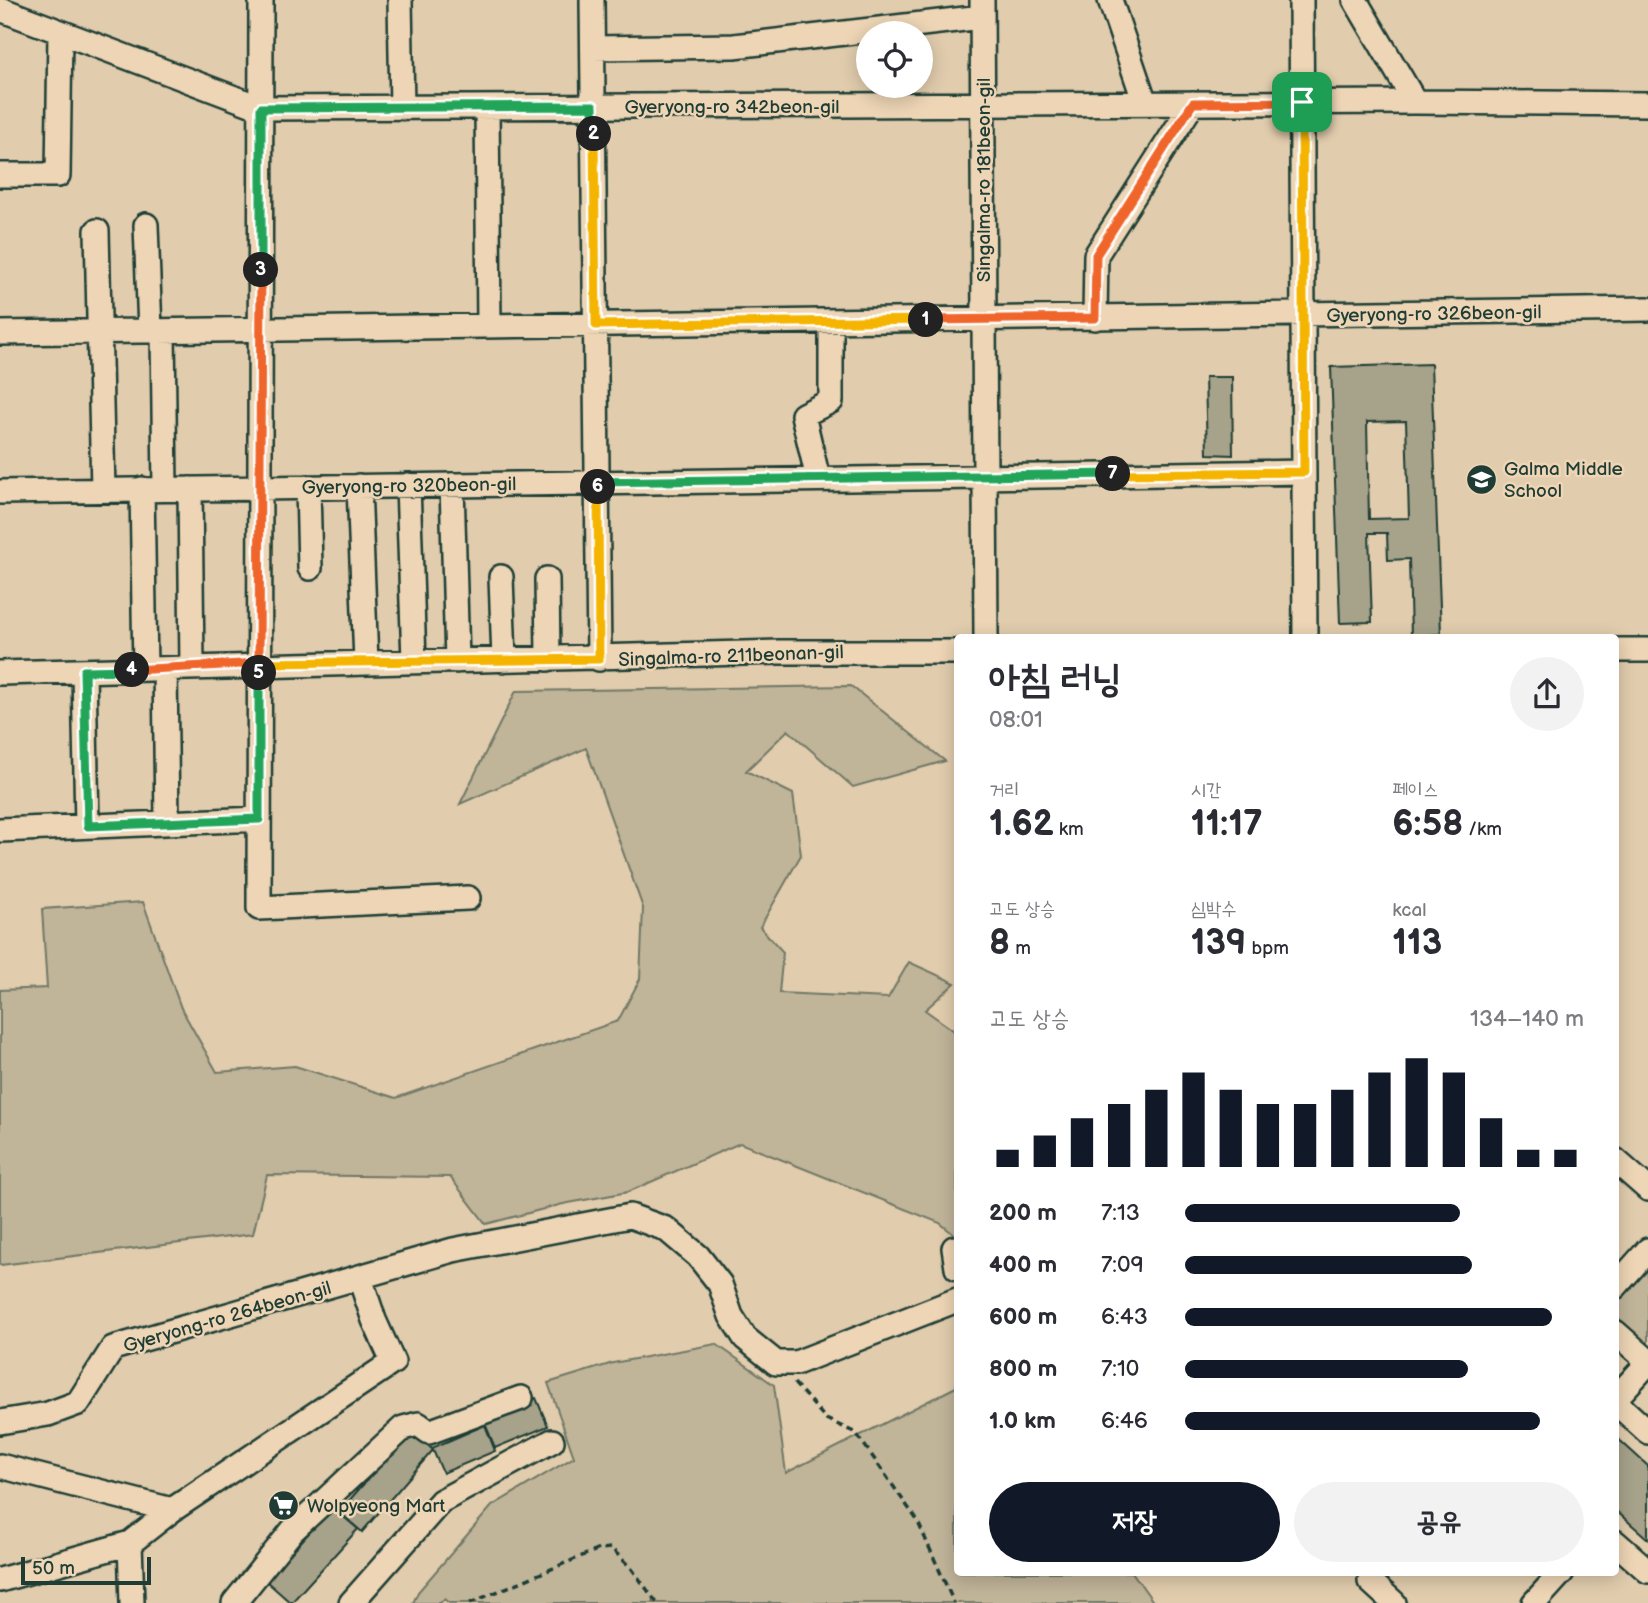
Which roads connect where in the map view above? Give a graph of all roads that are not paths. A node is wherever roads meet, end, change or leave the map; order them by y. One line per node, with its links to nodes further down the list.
1 (261, 0): 19 (street)
2 (400, 0): 20 (street)
3 (592, 0): 10 (street)
4 (1110, 0): 13 (street)
5 (1301, 0): 11 (street)
6 (1355, 0): 12 (street)
7 (982, 8): 10 (street, Singalma-ro 181beon-gil); 15 (street, Singalma-ro 181beon-gil)
8 (0, 9): 9 (street, Gyeryong-ro 342beon-gil)
9 (60, 32): 19 (street, Gyeryong-ro 342beon-gil); 21 (street)
10 (593, 48): 17 (street)
11 (1302, 102): 12 (street, Gyeryong-ro 342beon-gil); 14 (street, Gyeryong-ro 342beon-gil); 25 (street)
12 (1415, 102): 16 (street, Gyeryong-ro 342beon-gil)
13 (1145, 103): 14 (street, Gyeryong-ro 342beon-gil); 15 (street, Gyeryong-ro 342beon-gil)
14 (1193, 103): 26 (street)
15 (983, 104): 17 (street, Gyeryong-ro 342beon-gil); 27 (street, Singalma-ro 181beon-gil)
16 (1648, 104)
17 (593, 106): 18 (street, Gyeryong-ro 342beon-gil); 29 (street)
18 (487, 107): 20 (street, Gyeryong-ro 342beon-gil); 30 (street)
19 (261, 108): 20 (street, Gyeryong-ro 342beon-gil); 31 (street)
20 (402, 108)
21 (0, 175)
22 (146, 225): 32 (street)
23 (97, 231): 33 (street)
24 (1648, 309): 25 (street, Gyeryong-ro 326beon-gil)
25 (1303, 314): 26 (street, Gyeryong-ro 326beon-gil); 35 (street)
26 (1095, 318): 27 (street, Gyeryong-ro 326beon-gil)
27 (984, 319): 28 (street, Gyeryong-ro 326beon-gil); 36 (street, Singalma-ro 181beon-gil)
28 (831, 321): 29 (street, Gyeryong-ro 326beon-gil); 37 (street)
29 (596, 325): 30 (street, Gyeryong-ro 326beon-gil); 38 (street)
30 (489, 326): 31 (street, Gyeryong-ro 326beon-gil)
31 (260, 330): 32 (street, Gyeryong-ro 326beon-gil); 43 (street)
32 (156, 331): 33 (street, Gyeryong-ro 326beon-gil); 44 (street)
33 (101, 332): 34 (street, Gyeryong-ro 326beon-gil); 46 (street)
34 (0, 333)
35 (1304, 472): 36 (street, Gyeryong-ro 320beon-gil); 52 (street)
36 (985, 476): 37 (street, Gyeryong-ro 320beon-gil); 51 (street, Singalma-ro 181beon-gil)
37 (818, 479): 38 (street, Gyeryong-ro 320beon-gil)
38 (597, 482): 40 (street, Gyeryong-ro 320beon-gil); 57 (street)
39 (408, 485): 40 (street, Gyeryong-ro 320beon-gil); 41 (street, Gyeryong-ro 320beon-gil); 59 (street)
40 (452, 485): 60 (street)
41 (359, 486): 42 (street, Gyeryong-ro 320beon-gil); 61 (street)
42 (308, 487): 43 (street, Gyeryong-ro 320beon-gil); 48 (street)
43 (260, 488): 45 (street, Gyeryong-ro 320beon-gil); 62 (street)
44 (154, 489): 45 (street, Gyeryong-ro 320beon-gil); 46 (street, Gyeryong-ro 320beon-gil); 64 (street)
45 (190, 489): 63 (street)
46 (103, 490): 47 (street, Gyeryong-ro 320beon-gil)
47 (0, 492)
48 (310, 568)
49 (501, 577): 58 (street)
50 (547, 579): 56 (street)
51 (986, 634)
52 (1305, 634)
53 (1619, 650): 54 (street)
54 (1648, 650)
55 (954, 652): 57 (street, Singalma-ro 211beonan-gil)
56 (548, 659): 57 (street, Singalma-ro 211beonan-gil); 58 (street, Singalma-ro 211beonan-gil)
57 (599, 659)
58 (504, 660): 60 (street, Singalma-ro 211beonan-gil)
59 (414, 661): 60 (street, Singalma-ro 211beonan-gil); 61 (street, Singalma-ro 211beonan-gil)
60 (457, 661)
61 (366, 662): 62 (street, Singalma-ro 211beonan-gil)
62 (259, 663): 63 (street, Singalma-ro 211beonan-gil); 67 (street)
63 (192, 667): 64 (street, Singalma-ro 211beonan-gil)
64 (155, 669): 65 (street, Singalma-ro 211beonan-gil); 68 (street)
65 (84, 671): 66 (street, Singalma-ro 211beonan-gil); 69 (street)
66 (0, 673)
67 (259, 819): 68 (street); 71 (street)
68 (166, 822): 69 (street)
69 (88, 826): 70 (street)
70 (0, 830)
71 (468, 898)
72 (1619, 1164): 73 (street)
73 (1648, 1189)
74 (1648, 1251): 76 (street)
75 (360, 1278): 77 (street, Gyeryong-ro 264beon-gil); 83 (street, Gyeryong-ro 264beon-gil); 87 (street)
76 (1619, 1283)
77 (954, 1301)
78 (1619, 1336): 79 (street)
79 (1648, 1362): 80 (street)
80 (1619, 1395)
81 (521, 1398): 95 (street)
82 (1619, 1404): 84 (street)
83 (0, 1422)
84 (1648, 1432)
85 (551, 1441): 96 (street)
86 (0, 1466): 87 (street)
87 (172, 1510): 88 (street)
88 (130, 1543): 93 (street); 94 (street)
89 (1619, 1546): 90 (street)
90 (1648, 1571)
91 (1371, 1576): 97 (street)
92 (1558, 1576): 98 (street)
93 (0, 1580)
94 (132, 1603)
95 (234, 1603)
96 (351, 1603)
97 (1394, 1603)
98 (1534, 1603)

